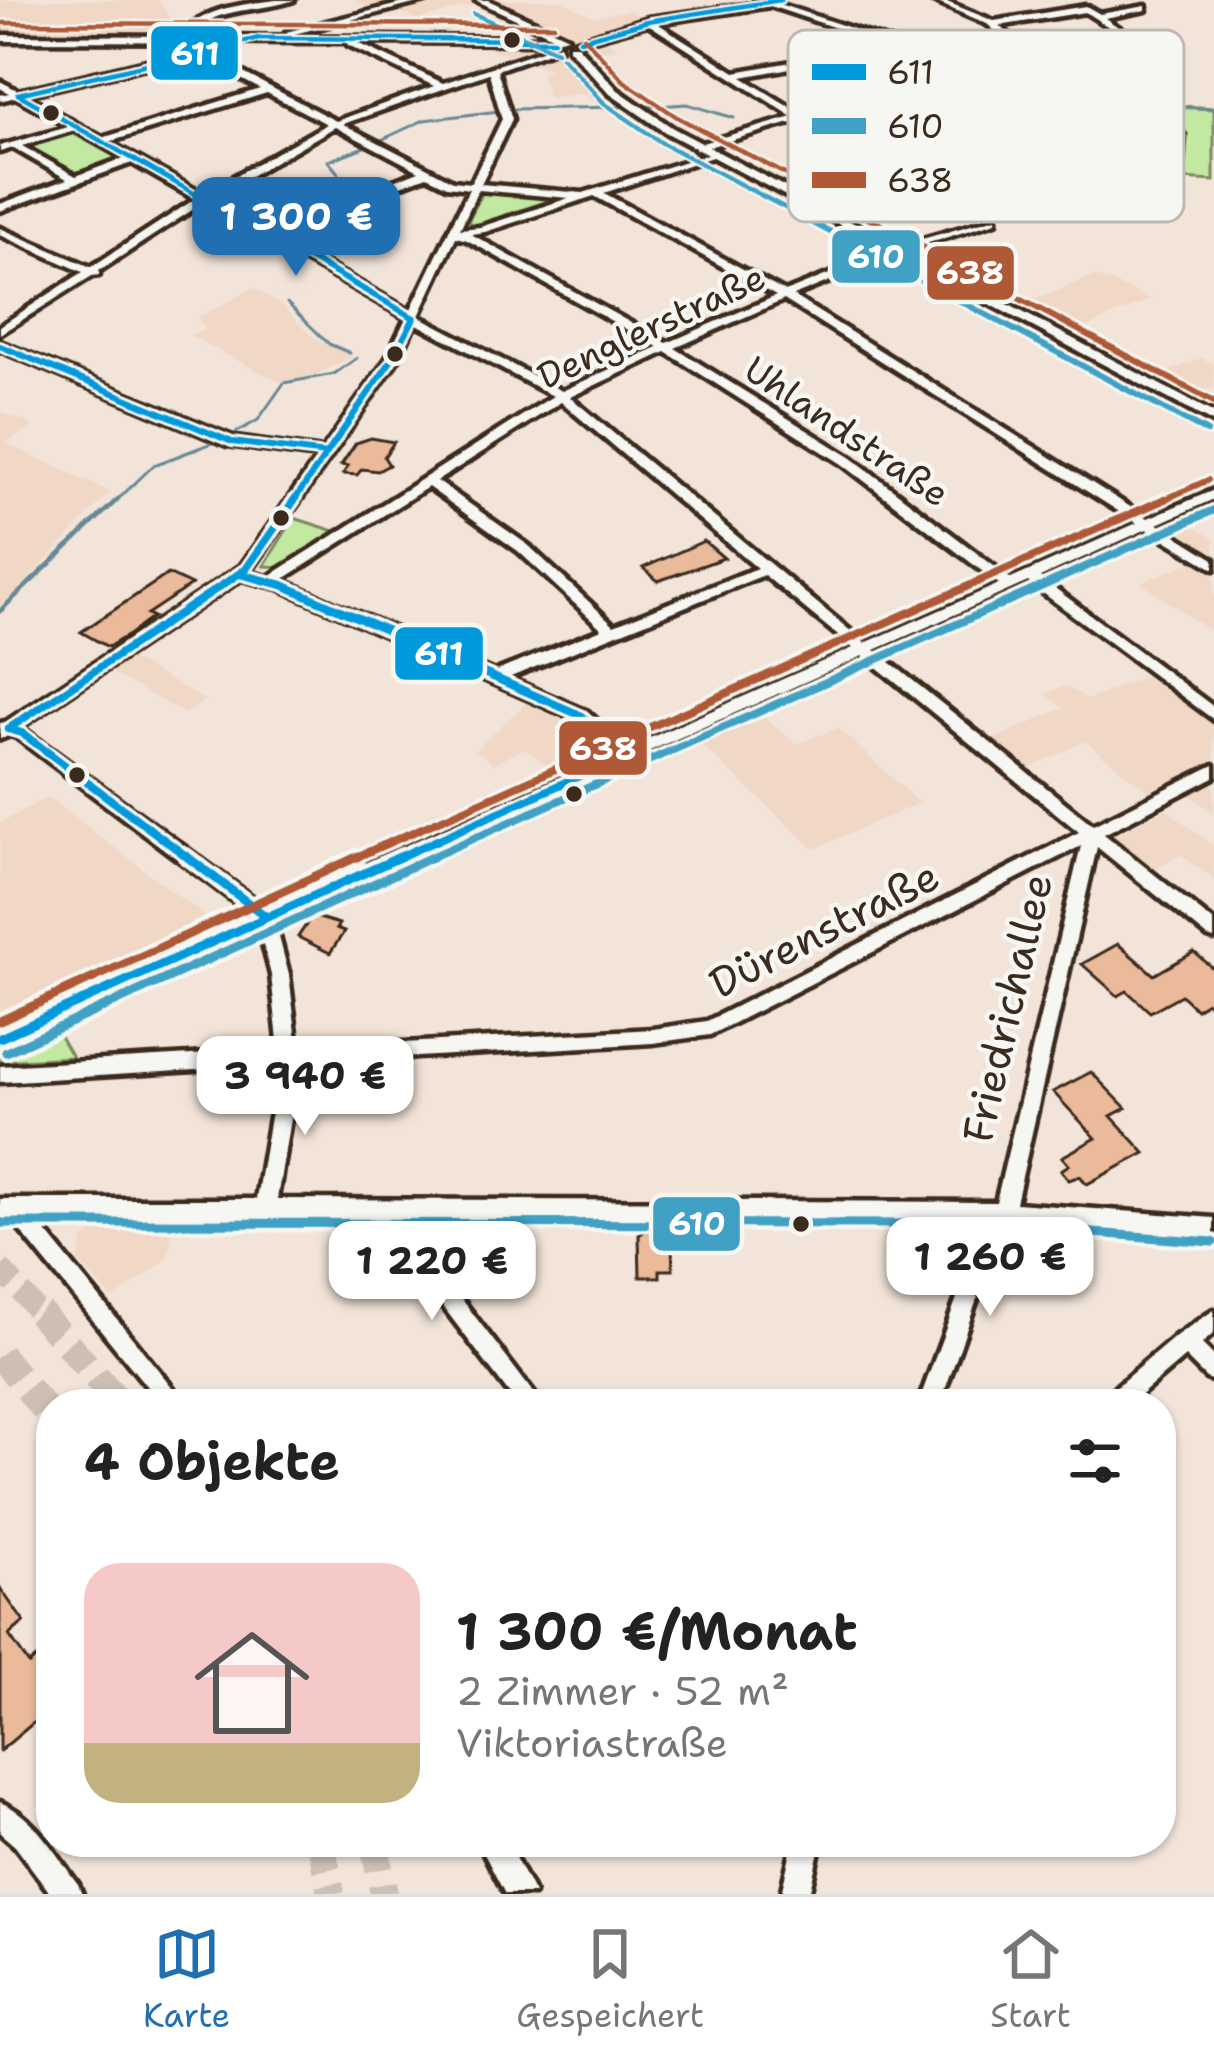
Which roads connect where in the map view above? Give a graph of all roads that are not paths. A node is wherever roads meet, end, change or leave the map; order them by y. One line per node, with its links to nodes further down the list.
1 (290, 0): 15 (street)
2 (426, 0): 16 (street)
3 (480, 0): 18 (main road)
4 (781, 0): 6 (street)
5 (935, 0): 10 (street)
6 (763, 2): 9 (street); 11 (street)
7 (1143, 8): 8 (street)
8 (1102, 16): 10 (street); 13 (street)
9 (648, 22): 18 (street); 22 (street)
10 (994, 24): 12 (street)
11 (848, 30)
12 (1001, 30)
13 (1116, 30)
14 (0, 38): 15 (street)
15 (183, 38): 16 (street)
16 (259, 38): 17 (street); 19 (street)
17 (342, 39): 18 (street); 24 (street)
18 (565, 42): 21 (street); 35 (main road)
19 (198, 52): 25 (street); 26 (street)
20 (788, 66): 22 (street)
21 (493, 70): 24 (street); 39 (street)
22 (735, 75): 28 (street)
23 (0, 83): 26 (street)
24 (444, 87): 30 (street)
25 (266, 90): 30 (street); 32 (street)
26 (18, 94): 27 (street); 31 (street)
27 (0, 98)
28 (788, 110)
29 (788, 122): 35 (street)
30 (332, 125): 37 (street); 42 (street)
31 (77, 127): 32 (street); 33 (street)
32 (102, 141): 36 (street)
33 (14, 145): 34 (street); 38 (street)
34 (0, 148)
35 (705, 151): 40 (street); 41 (main road)
36 (132, 159): 38 (street); 42 (street)
37 (427, 172): 39 (street); 43 (street)
38 (74, 179): 44 (street)
39 (477, 185): 40 (street); 48 (street)
40 (589, 194): 49 (street); 52 (street)
41 (788, 196)
42 (202, 199): 51 (street); 53 (street)
43 (354, 200)
44 (0, 208)
45 (837, 222): 50 (main road)
46 (986, 222): 50 (street, Denglerstraße)
47 (0, 231): 51 (street)
48 (455, 233): 49 (street, Uhlandstraße); 53 (street)
49 (473, 234): 56 (street, Uhlandstraße)
50 (893, 252): 52 (street, Denglerstraße); 58 (main road)
51 (95, 273): 54 (street)
52 (784, 296): 56 (street, Denglerstraße); 62 (street)
53 (414, 318): 57 (street); 59 (street)
54 (0, 331)
55 (0, 346): 59 (street)
56 (664, 346): 57 (street, Denglerstraße); 68 (street, Uhlandstraße)
57 (562, 396): 60 (street, Denglerstraße); 64 (street)
58 (1214, 419)
59 (326, 454): 65 (street)
60 (434, 485): 67 (street, Denglerstraße); 69 (street)
61 (1214, 494): 62 (street)
62 (1148, 523): 63 (street); 66 (street)
63 (1214, 565)
64 (767, 569): 69 (street); 70 (street)
65 (241, 574): 67 (street); 73 (street)
66 (1030, 576): 68 (street); 72 (street)
67 (277, 583): 71 (street)
68 (1010, 585): 70 (street)
69 (611, 630): 71 (street)
70 (865, 649): 74 (street); 76 (street)
71 (493, 678): 74 (street)
72 (1214, 715)
73 (3, 729): 77 (street)
74 (626, 755): 77 (street)
75 (1214, 770): 76 (street, Dürenstraße)
76 (1092, 833): 78 (street); 80 (street, Dürenstraße); 85 (street, Friedrichallee)
77 (264, 915): 79 (street); 80 (street)
78 (1214, 932)
79 (0, 1038)
80 (290, 1059): 81 (street, Dürenstraße); 84 (street)
81 (0, 1073)
82 (380, 1207): 84 (street); 85 (street); 91 (street)
83 (7, 1208): 84 (street); 90 (street)
84 (265, 1208)
85 (1004, 1210): 86 (street); 92 (street, Friedrichallee)
86 (1214, 1227)
87 (1214, 1320): 88 (street)
88 (1185, 1342): 89 (street); 93 (street)
89 (1214, 1371)
90 (162, 1389)
91 (520, 1389)
92 (933, 1389)
93 (1130, 1389)
94 (0, 1815): 95 (street)
95 (36, 1851)
96 (41, 1857): 99 (street)
97 (499, 1857): 100 (street)
98 (804, 1857): 101 (street)
99 (68, 1894)
100 (520, 1894)
101 (795, 1894)

